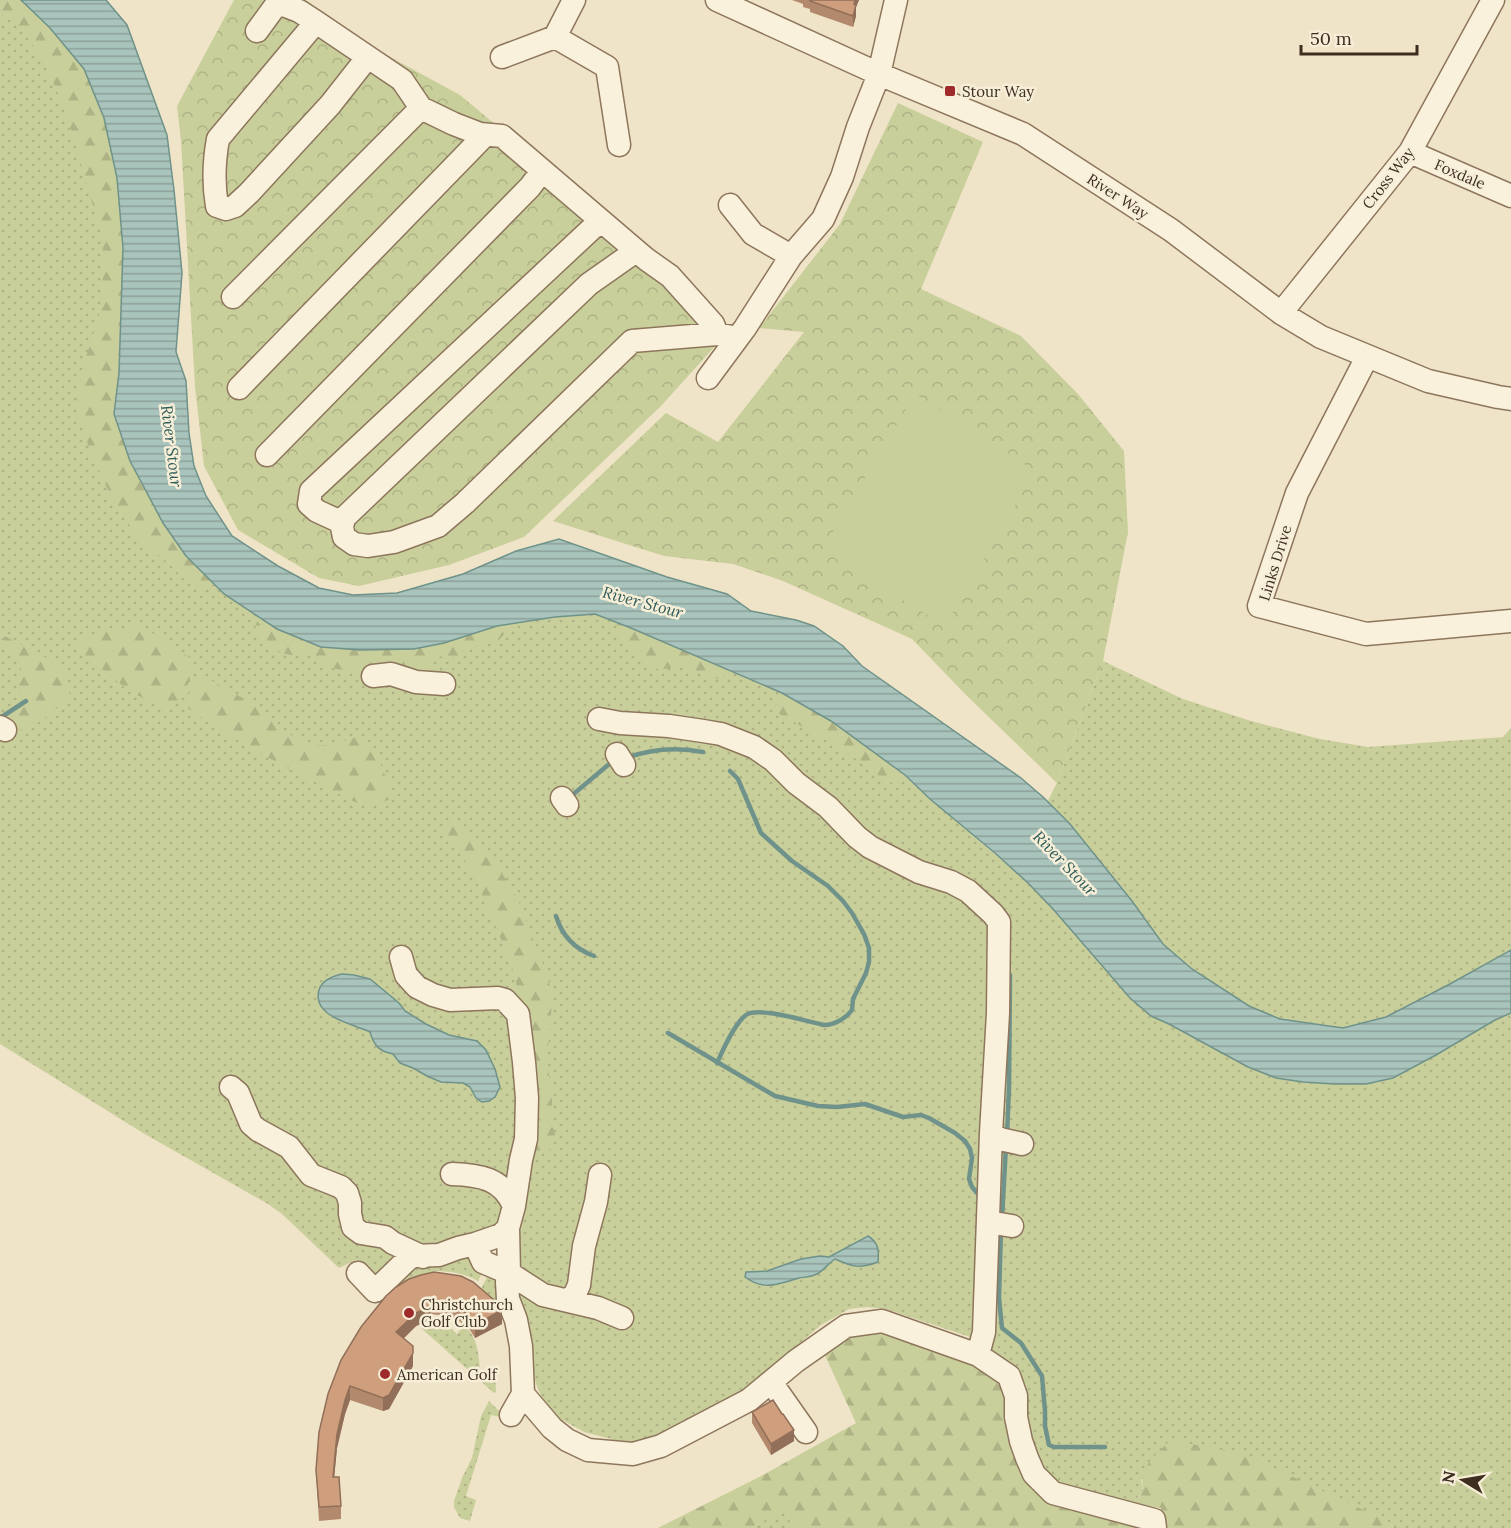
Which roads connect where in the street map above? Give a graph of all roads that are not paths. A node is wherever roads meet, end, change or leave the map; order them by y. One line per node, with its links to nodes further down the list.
1 (574, 0): 7 (street)
2 (717, 0): 10 (street, River Way)
3 (896, 0): 10 (street)
4 (1493, 0): 14 (street, Cross Way)
5 (316, 22): 6 (street); 9 (street); 9 (street)
6 (257, 31)
7 (555, 37): 8 (street); 13 (street)
8 (502, 57)
9 (367, 58): 11 (street)
10 (879, 74): 20 (street); 22 (street, River Way)
11 (421, 108): 12 (street); 21 (street)
12 (485, 135): 15 (street); 26 (street)
13 (619, 145)
14 (1410, 152): 16 (street, Foxdale); 22 (street, Cross Way)
15 (542, 171): 18 (street); 28 (street)
16 (1511, 196)
17 (730, 205): 20 (street)
18 (600, 220): 19 (street); 29 (street)
19 (636, 251): 23 (street); 29 (street)
20 (791, 256): 23 (street)
21 (233, 297)
22 (1281, 313): 24 (street, River Way)
23 (733, 334): 25 (street); 29 (street)
24 (1367, 357): 27 (street, River Way); 30 (street, Links Drive)
25 (708, 378)
26 (239, 387)
27 (1511, 399)
28 (267, 455)
29 (343, 523)
30 (1511, 621)
31 (373, 676): 32 (street)
32 (444, 684)
33 (599, 719): 36 (street)
34 (401, 957): 40 (street)
35 (231, 1087): 44 (street)
36 (991, 1133): 37 (street); 41 (street)
37 (1022, 1144)
38 (452, 1174): 40 (street)
39 (600, 1175): 47 (street)
40 (511, 1217): 43 (street); 46 (street)
41 (988, 1222): 42 (street); 49 (street)
42 (1012, 1226)
43 (475, 1244): 44 (street); 46 (street)
44 (423, 1257): 45 (street)
45 (358, 1273)
46 (508, 1273): 47 (street); 51 (street)
47 (568, 1300): 48 (street)
48 (622, 1318)
49 (978, 1355): 50 (street); 54 (street)
50 (771, 1382): 51 (street); 53 (street)
51 (523, 1394): 52 (street)
52 (511, 1415)
53 (806, 1432)
54 (1155, 1528)

